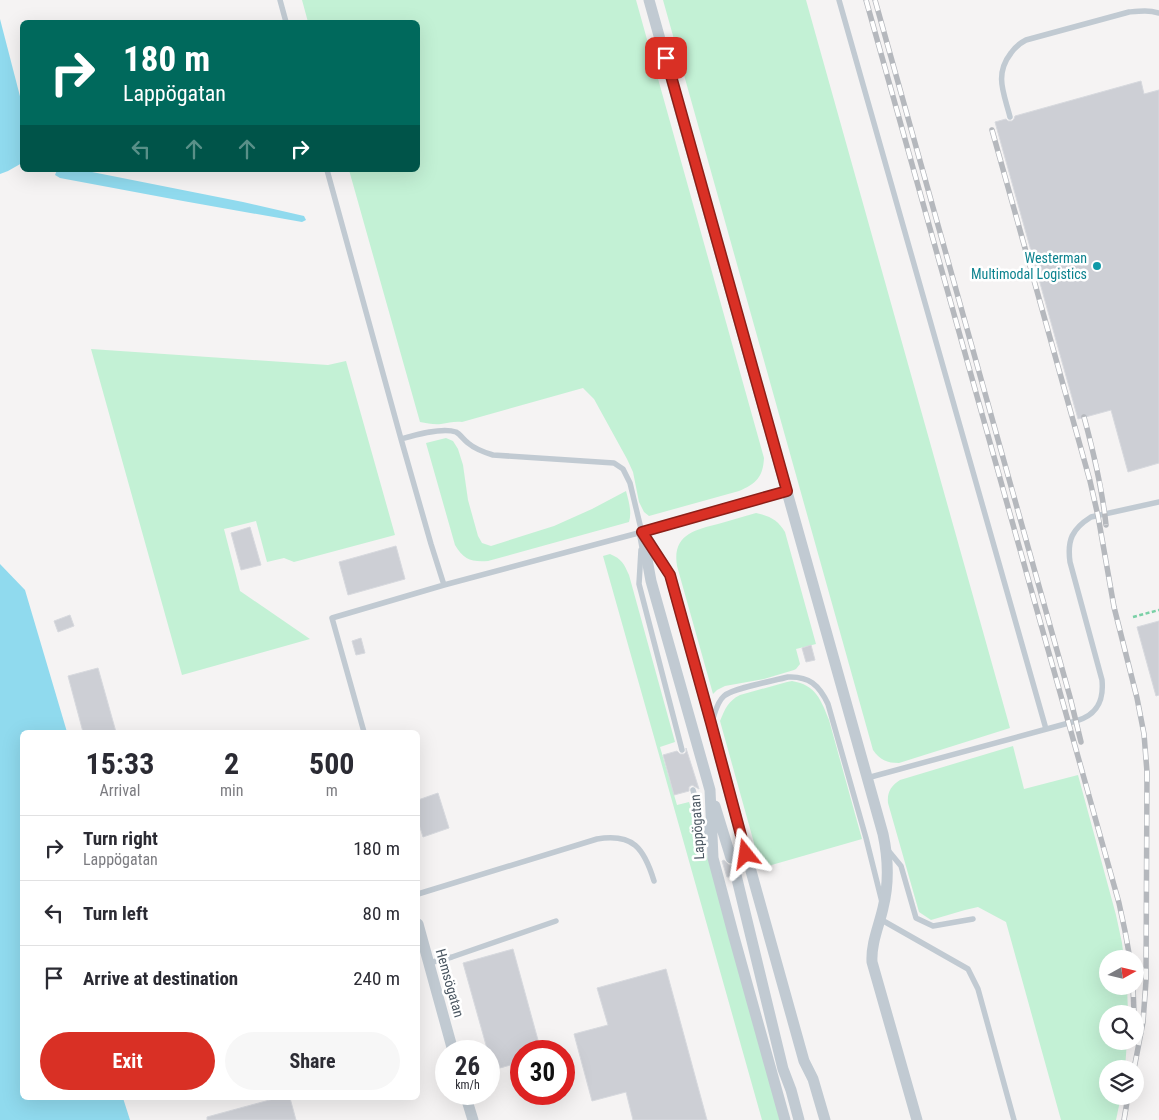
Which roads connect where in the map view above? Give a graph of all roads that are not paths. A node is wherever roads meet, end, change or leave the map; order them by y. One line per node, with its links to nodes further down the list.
1 (280, 0): 5 (lane)
2 (649, 0): 9 (street)
3 (838, 0): 14 (lane)
4 (1159, 12): 6 (lane)
5 (285, 20)
6 (1010, 117)
7 (328, 172): 8 (lane)
8 (401, 439): 11 (lane); 12 (lane)
9 (787, 491): 11 (street); 17 (street)
10 (1159, 502): 14 (lane)
11 (642, 532): 12 (lane); 13 (street); 16 (lane); 19 (street, Lappögatan)
12 (444, 585): 15 (lane)
13 (711, 723): 21 (street); 28 (lane)
14 (1046, 729): 17 (lane)
15 (363, 730)
16 (682, 750)
17 (867, 778): 20 (street)
18 (694, 790): 22 (lane)
19 (710, 790): 22 (street, Lappögatan); 23 (street)
20 (886, 848): 28 (street); 29 (lane)
21 (746, 854)
22 (714, 858): 37 (street, Lappögatan)
23 (731, 858)
24 (751, 871): 38 (street)
25 (736, 875): 35 (street)
26 (654, 881): 27 (lane)
27 (420, 893)
28 (882, 914): 39 (street); 40 (lane)
29 (973, 918)
30 (556, 921): 32 (lane)
31 (420, 931): 32 (street, Hemsögatan)
32 (429, 963): 33 (street, Hemsögatan)
33 (451, 1040)
34 (468, 1105): 36 (street)
35 (799, 1117)
36 (472, 1120)
37 (785, 1120)
38 (824, 1120)
39 (917, 1120)
40 (1014, 1120)

